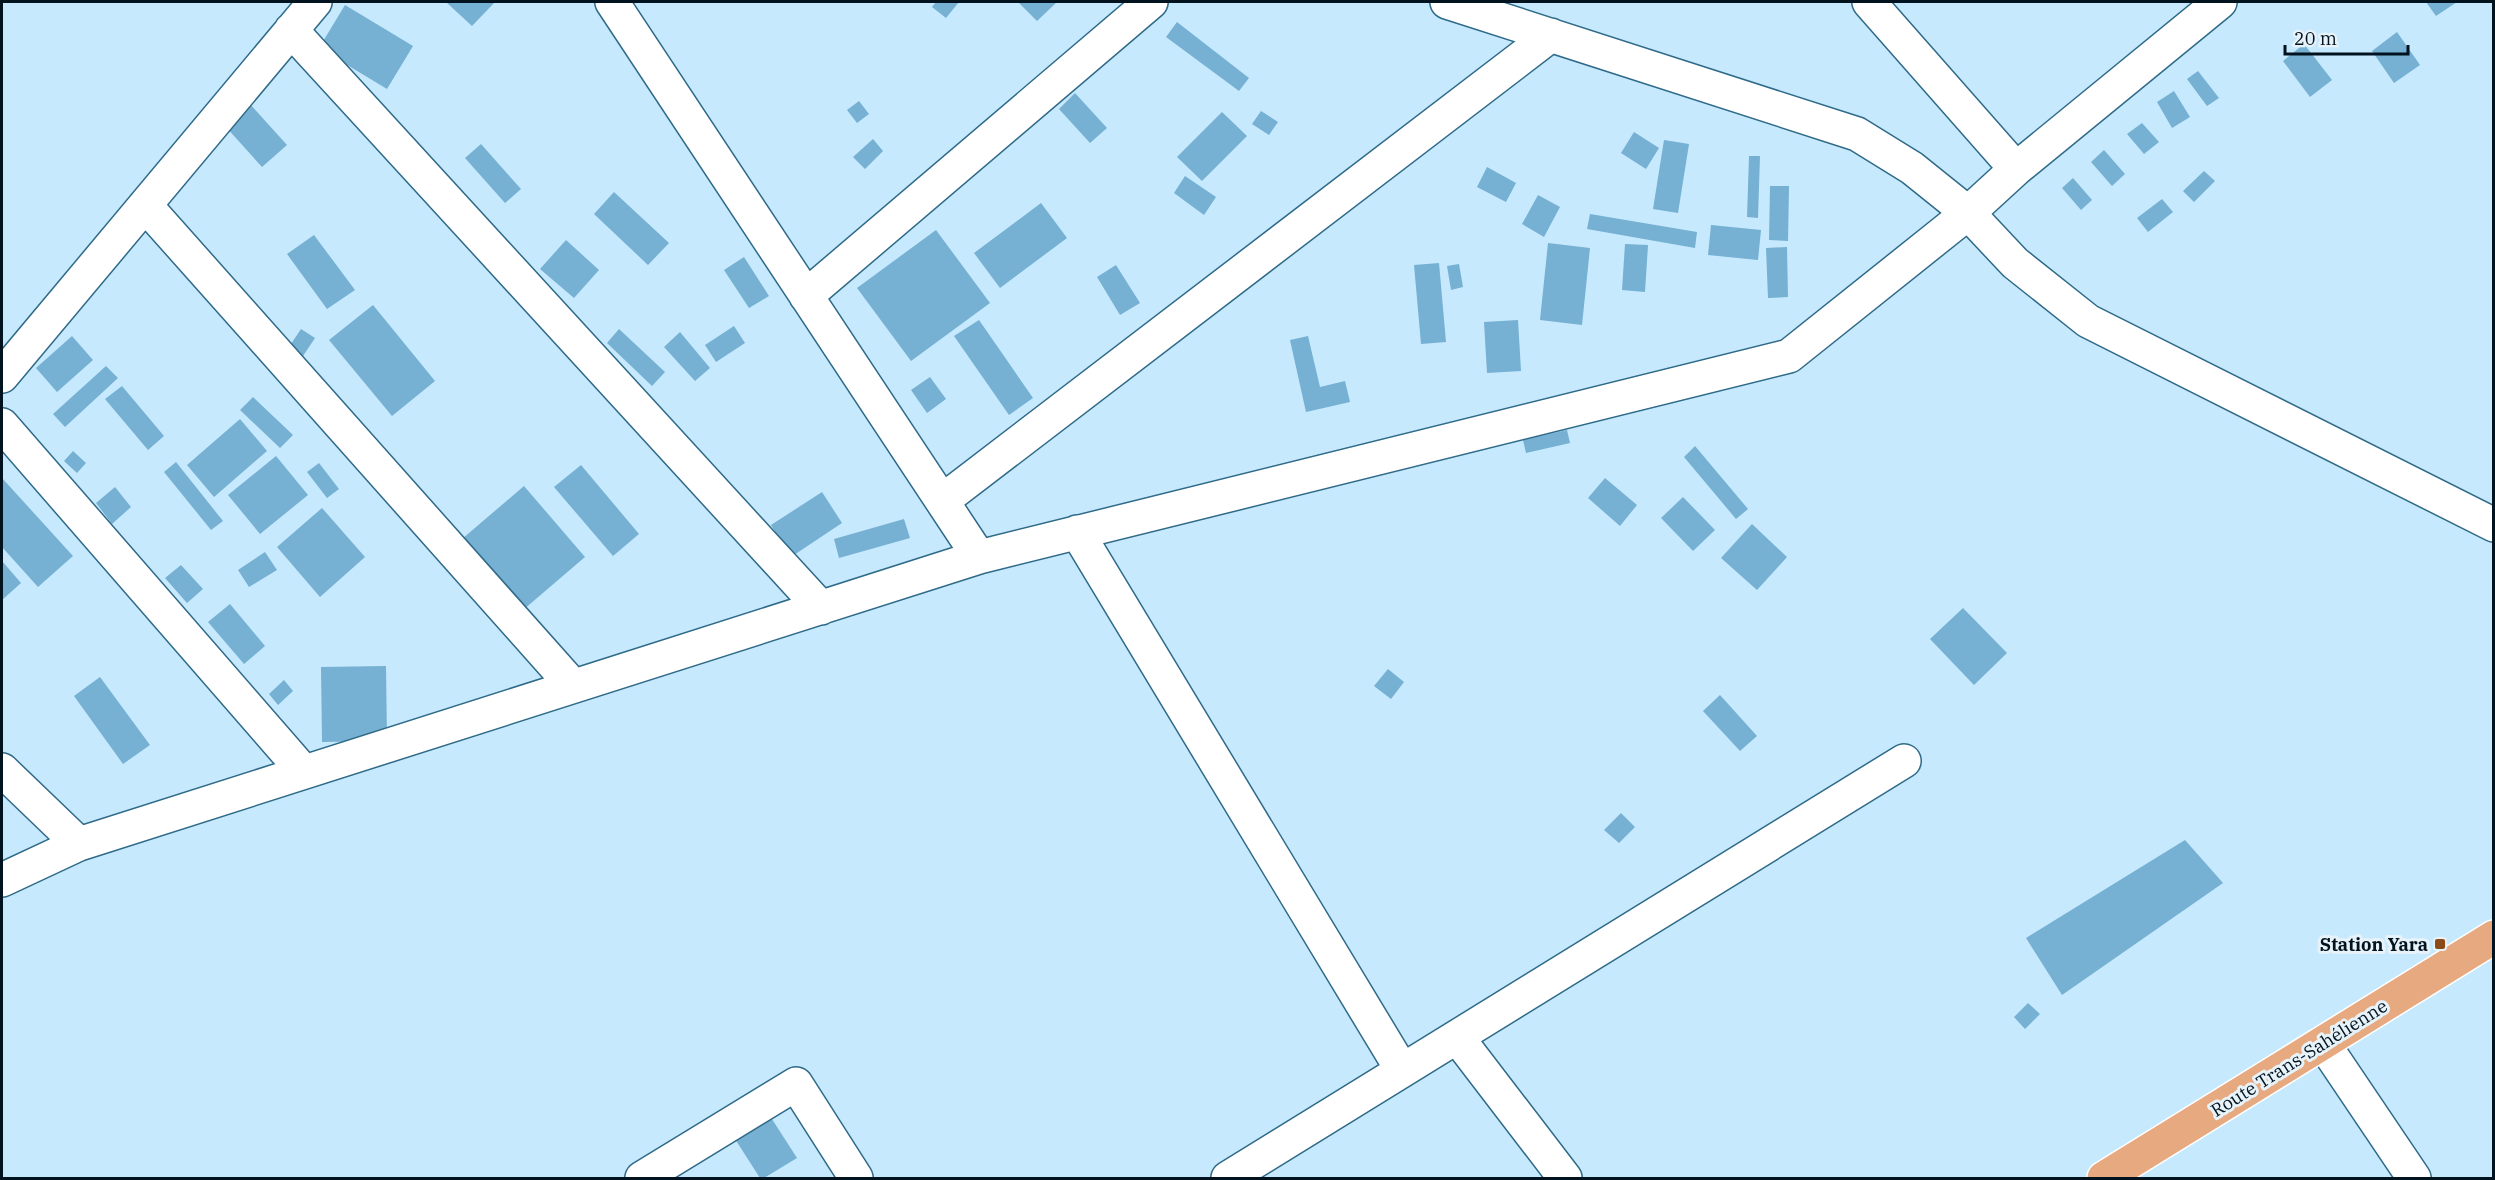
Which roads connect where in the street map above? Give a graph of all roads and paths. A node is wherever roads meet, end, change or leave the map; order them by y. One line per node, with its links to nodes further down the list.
1 (315, 2): 7 (street)
2 (612, 2): 12 (street)
3 (1151, 2): 12 (street)
4 (1447, 2): 8 (street)
5 (1869, 2): 9 (street)
6 (2220, 2): 9 (street)
7 (291, 30): 10 (street); 19 (street)
8 (1551, 35): 11 (street); 15 (street)
9 (2016, 169): 11 (street)
10 (145, 204): 13 (street); 20 (street)
11 (1968, 213): 16 (street); 17 (street)
12 (806, 296): 15 (street)
13 (2, 376)
14 (2, 425): 23 (street)
15 (942, 501): 18 (street)
16 (2493, 525)
17 (1077, 532): 18 (street); 29 (street)
18 (979, 557): 19 (street)
19 (821, 608): 20 (street)
20 (573, 686): 23 (street)
21 (1904, 760): 27 (street)
22 (2, 770): 24 (street)
23 (304, 772): 24 (street)
24 (79, 844): 25 (street)
25 (2, 880)
26 (2493, 937): 28 (highway, Route Trans-Sahélienne)
27 (1457, 1037): 29 (street); 33 (street)
28 (2323, 1043): 34 (highway, Route Trans-Sahélienne); 35 (street)
29 (1402, 1070): 32 (street)
30 (642, 1179): 31 (street)
31 (856, 1179)
32 (1228, 1179)
33 (1565, 1179)
34 (2104, 1179)
35 (2414, 1179)

